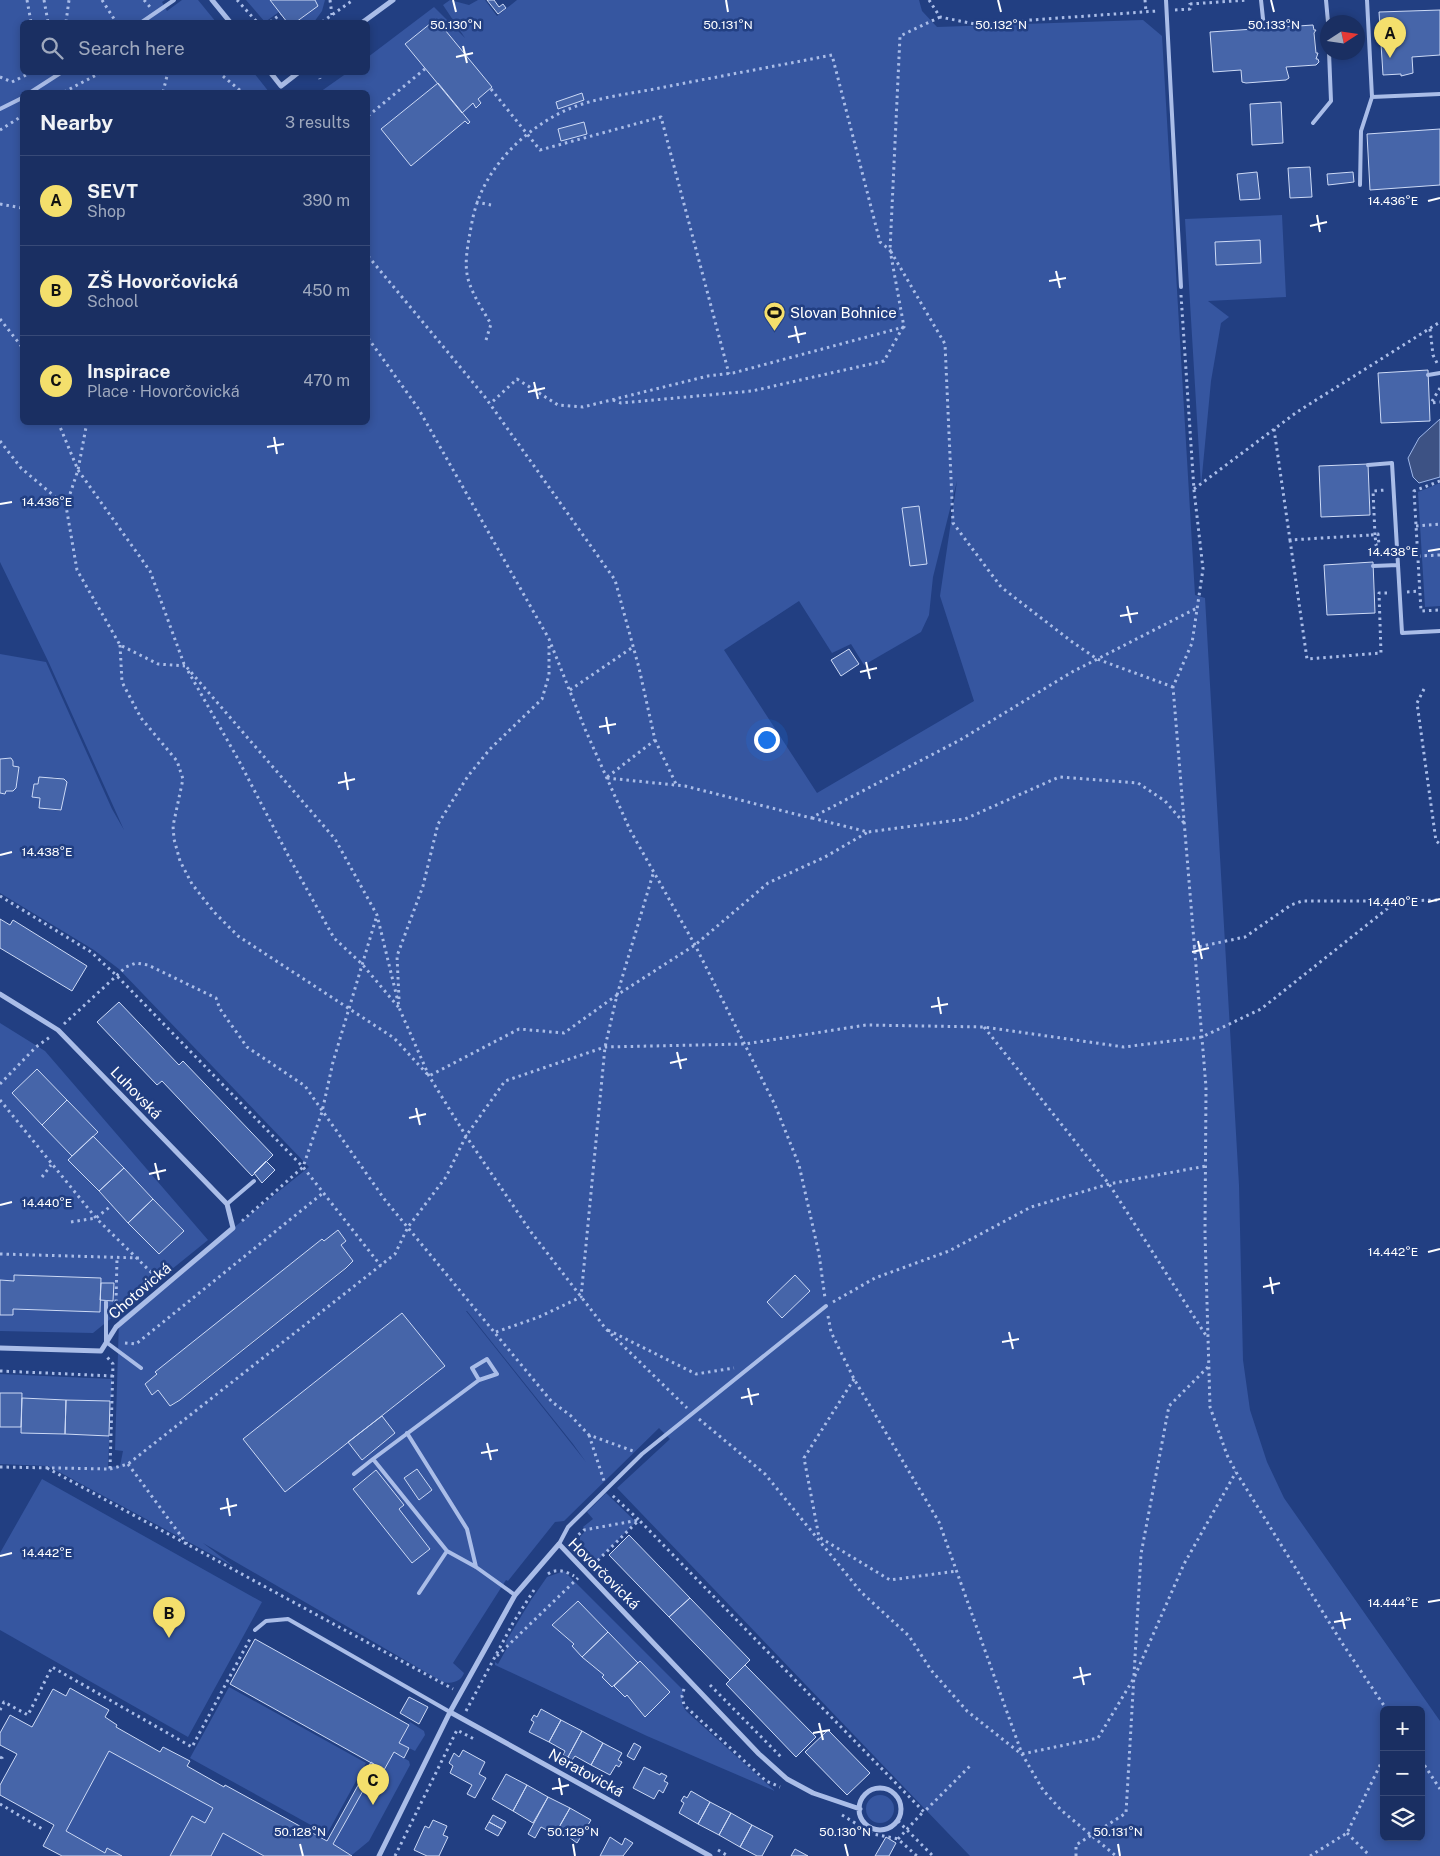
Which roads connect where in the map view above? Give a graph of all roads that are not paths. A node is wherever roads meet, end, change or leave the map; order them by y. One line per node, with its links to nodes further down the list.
1 (174, 0): 9 (lane)
2 (212, 0): 10 (street)
3 (393, 0): 11 (street)
4 (1166, 0): 24 (lane)
5 (1261, 0): 12 (lane)
6 (1326, 0): 8 (lane)
7 (1367, 0): 19 (lane)
8 (1327, 15)
9 (145, 20)
10 (228, 20)
11 (366, 20)
12 (1264, 28)
13 (1329, 60): 22 (lane)
14 (57, 75): 17 (lane)
15 (272, 75): 16 (street)
16 (294, 75)
17 (34, 90)
18 (1440, 94): 19 (lane)
19 (1372, 98): 23 (lane)
20 (20, 99): 21 (lane)
21 (0, 109)
22 (1314, 123)
23 (1360, 185)
24 (1181, 287)
25 (1440, 373): 26 (lane)
26 (1428, 375)
27 (1368, 465): 28 (lane)
28 (1398, 565): 29 (lane); 30 (lane)
29 (1373, 566)
30 (1440, 631)
31 (0, 994): 33 (street, Luhovská)
32 (254, 1181): 33 (lane)
33 (227, 1204): 36 (street, Chotovická)
34 (106, 1302): 36 (lane)
35 (826, 1306): 43 (lane)
36 (106, 1342): 37 (street, Chotovická); 38 (lane)
37 (0, 1348)
38 (141, 1368)
39 (478, 1380): 39 (lane); 40 (lane)
40 (407, 1433): 41 (lane); 45 (lane)
41 (373, 1459): 42 (lane); 44 (lane)
42 (354, 1474)
43 (559, 1544): 47 (street, Hovorčovická); 50 (street, Hovorčovická)
44 (447, 1552): 45 (lane); 46 (lane)
45 (476, 1567): 47 (lane)
46 (419, 1593)
47 (515, 1595): 49 (street, Hovorčovická)
48 (255, 1630): 49 (lane)
49 (450, 1712): 51 (street, Hovorčovická); 52 (street, Neratovická)
50 (860, 1809): 50 (street)
51 (379, 1856)
52 (710, 1856)

